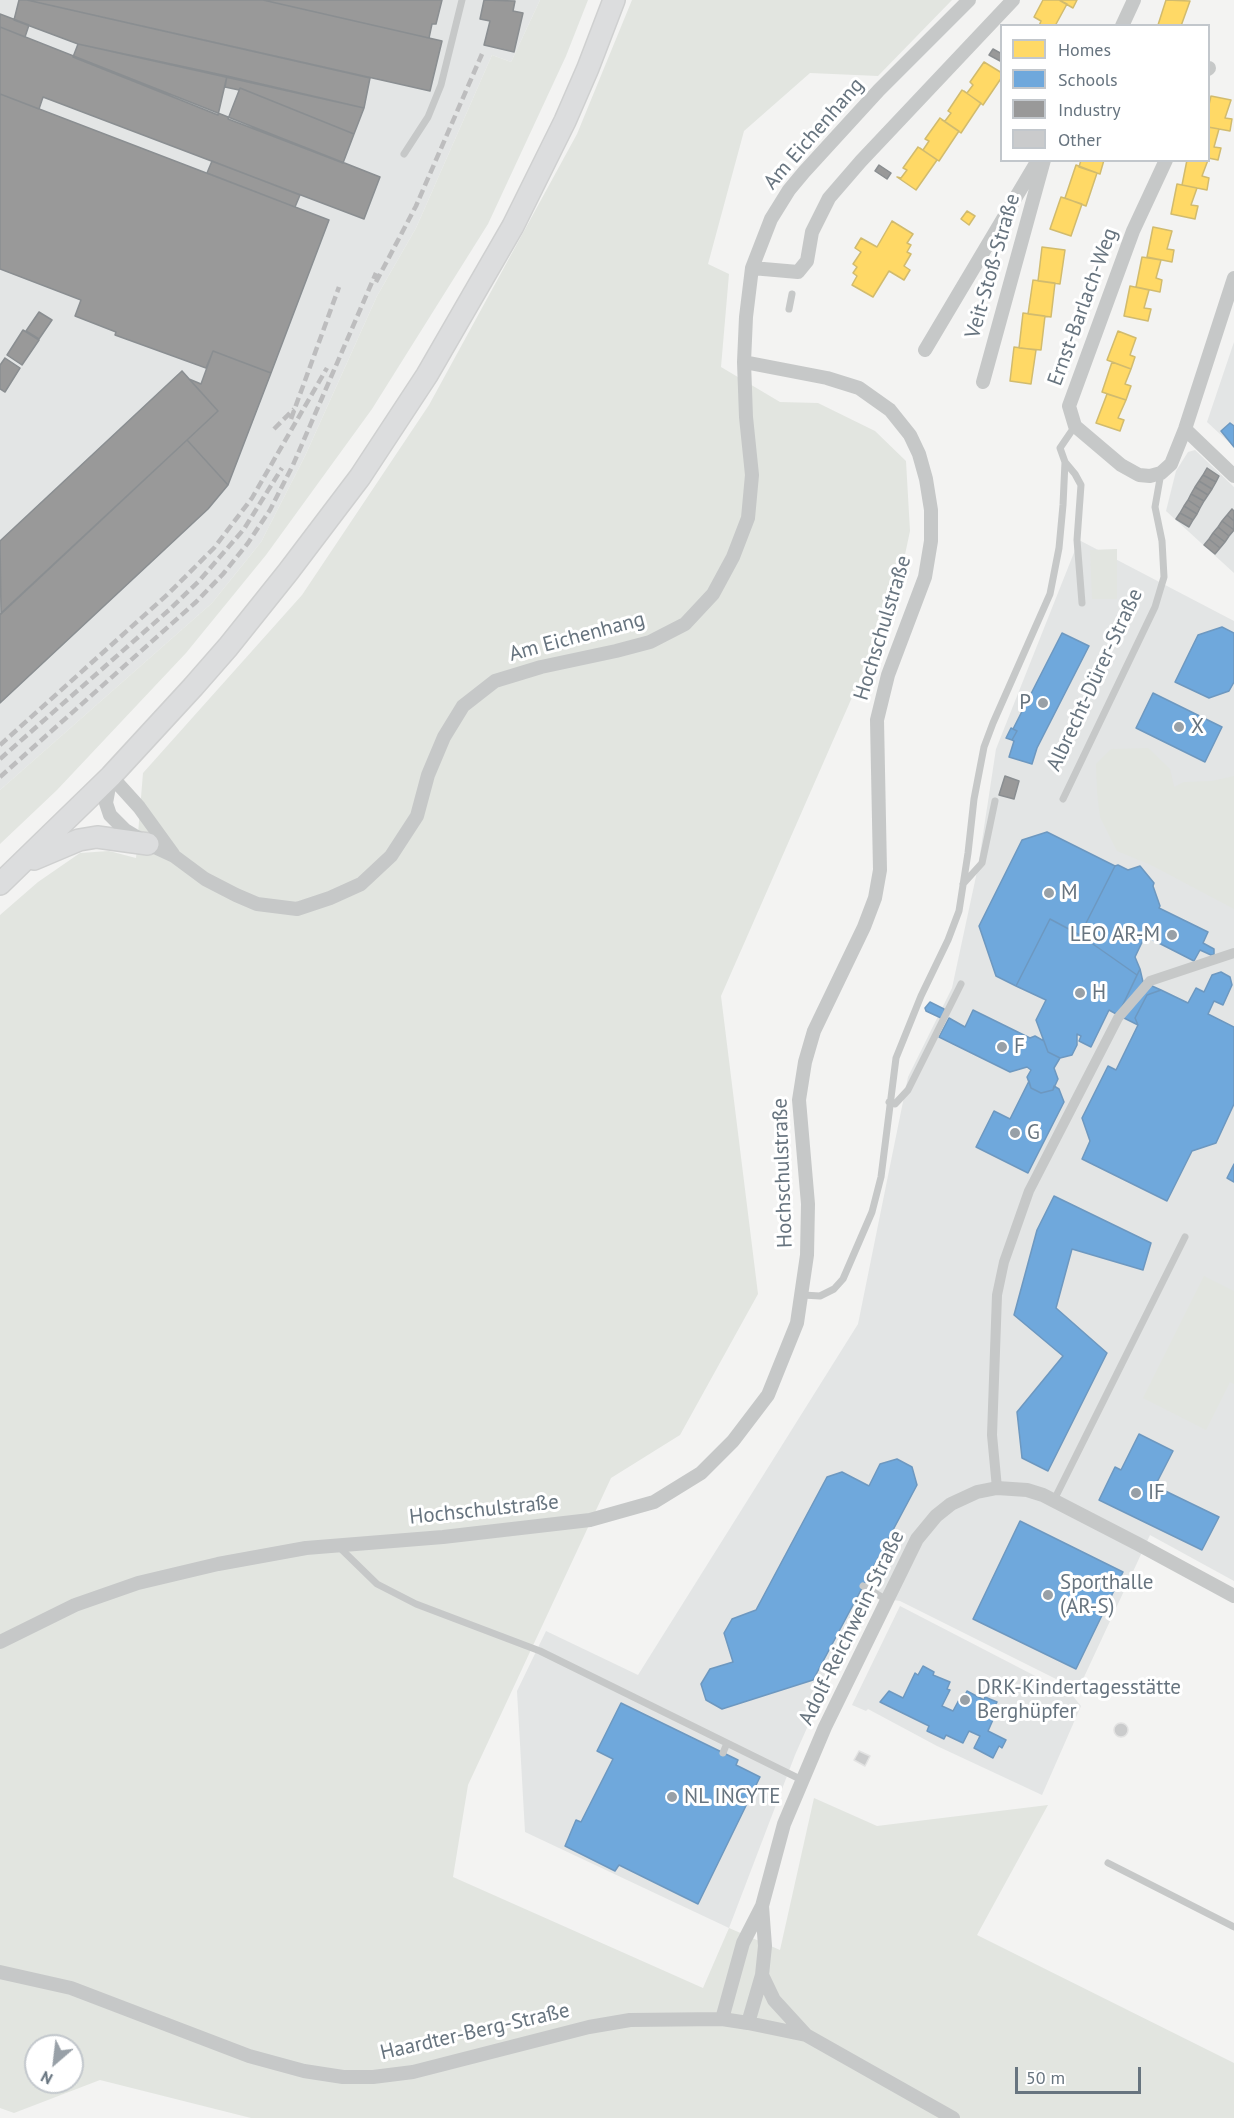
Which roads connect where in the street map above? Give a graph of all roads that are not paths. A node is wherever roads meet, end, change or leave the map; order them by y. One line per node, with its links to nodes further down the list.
1 (462, 0): 7 (lane)
2 (614, 0): 24 (main road)
3 (969, 0): 11 (street, Am Eichenhang)
4 (1013, 0): 11 (street)
5 (1134, 0): 6 (street)
6 (1123, 24)
7 (404, 154)
8 (1037, 162): 15 (street, Veit-Stoß-Straße)
9 (1043, 162): 17 (street, Veit-Stoß-Straße)
10 (1165, 162): 18 (street, Ernst-Barlach-Weg)
11 (752, 268): 16 (street, Am Eichenhang)
12 (1234, 278): 19 (street)
13 (792, 294): 14 (lane)
14 (789, 309)
15 (925, 350)
16 (744, 362): 28 (street, Am Eichenhang); 36 (street, Hochschulstraße)
17 (983, 382)
18 (1075, 426): 20 (lane); 21 (street)
19 (1185, 429): 21 (street); 22 (street)
20 (1065, 462): 23 (lane); 31 (lane)
21 (1161, 473): 25 (lane, Albrecht-Dürer-Straße)
22 (1234, 476)
23 (1082, 603)
24 (111, 776): 27 (street, Am Eichenhang); 28 (street, Am Eichenhang); 29 (main road)
25 (1063, 798)
26 (995, 801): 31 (lane)
27 (148, 844): 28 (street, Am Eichenhang); 29 (main road)
28 (174, 856)
29 (17, 868): 30 (main road)
30 (0, 884)
31 (963, 884): 34 (lane)
32 (1234, 953): 37 (street)
33 (961, 984): 34 (lane)
34 (890, 1102): 36 (lane)
35 (1185, 1237): 38 (lane)
36 (803, 1295): 39 (street, Hochschulstraße)
37 (997, 1488): 38 (street, Adolf-Reichwein-Straße); 42 (street, Adolf-Reichwein-Straße)
38 (1054, 1500): 41 (street, Adolf-Reichwein-Straße)
39 (337, 1545): 43 (street, Hochschulstraße); 44 (lane)
40 (863, 1586): 42 (lane)
41 (1234, 1596)
42 (886, 1599): 46 (street, Adolf-Reichwein-Straße)
43 (0, 1642)
44 (727, 1743): 45 (lane); 46 (lane)
45 (723, 1753)
46 (802, 1780): 48 (street, Adolf-Reichwein-Straße)
47 (1108, 1863): 49 (lane)
48 (762, 1906): 51 (street, Adolf-Reichwein-Straße); 52 (street, Adolf-Reichwein-Straße)
49 (1234, 1927)
50 (0, 1972): 52 (street, Haardter-Berg-Straße)
51 (762, 1975): 53 (street, Adolf-Reichwein-Straße); 54 (street)
52 (722, 2019): 53 (street, Haardter-Berg-Straße)
53 (748, 2023): 54 (street, Haardter-Berg-Straße)
54 (806, 2035): 55 (street, Haardter-Berg-Straße)
55 (953, 2118)

